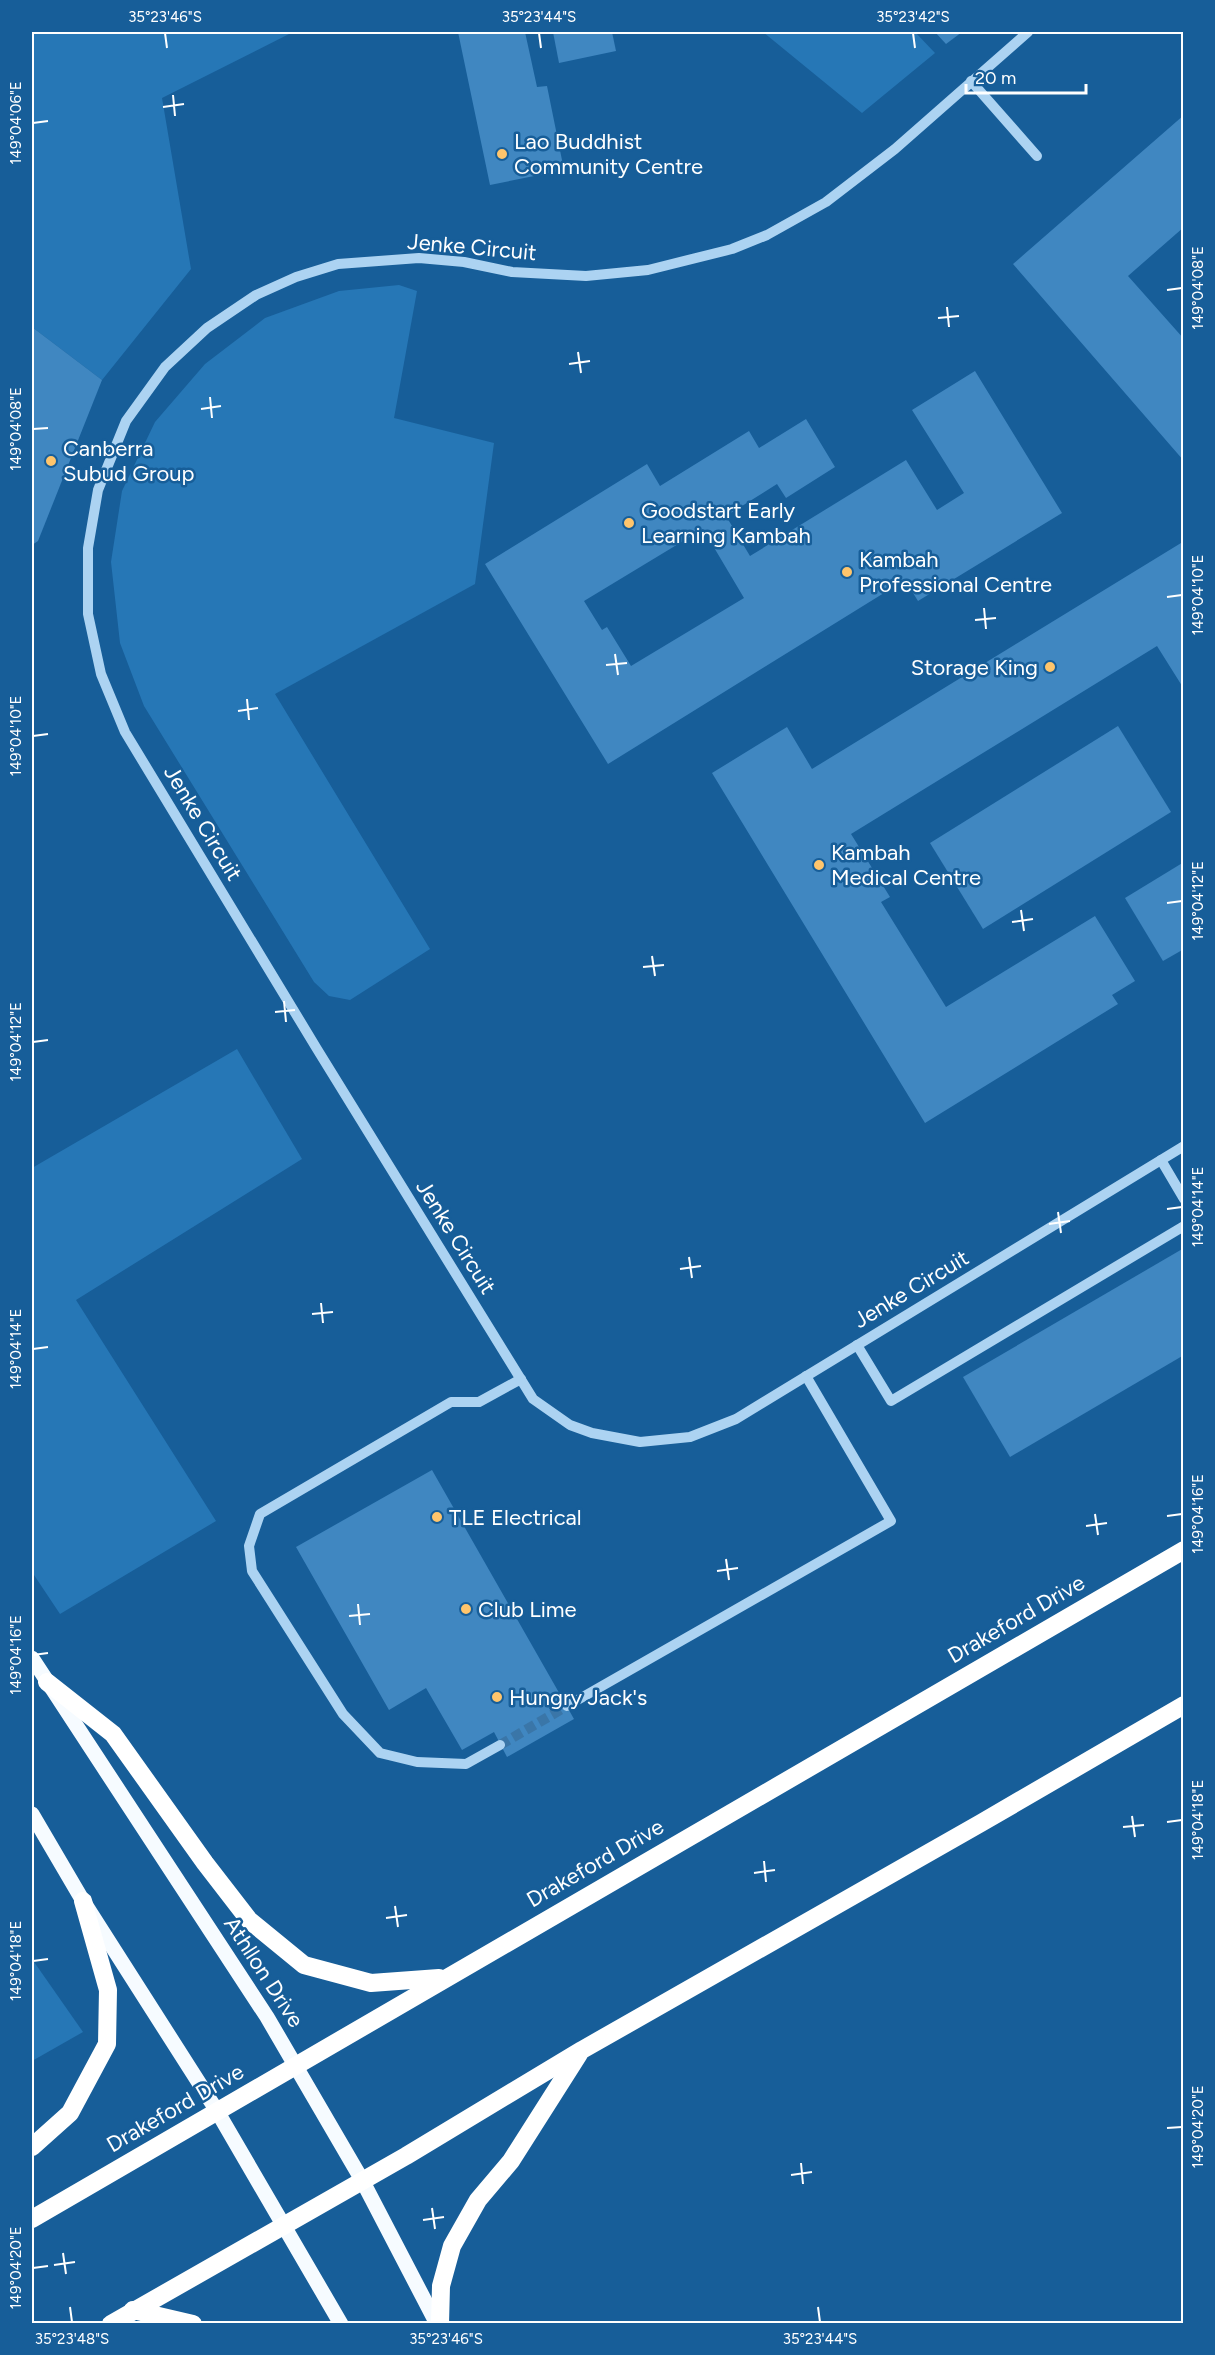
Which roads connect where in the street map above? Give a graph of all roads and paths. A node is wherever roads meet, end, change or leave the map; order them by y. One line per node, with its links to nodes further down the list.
1 (1028, 32): 2 (street, Jenke Circuit)
2 (971, 81): 3 (street); 10 (street, Jenke Circuit)
3 (1037, 156)
4 (1184, 1146): 5 (street, Jenke Circuit)
5 (1161, 1160): 6 (street); 8 (street, Jenke Circuit)
6 (1184, 1199)
7 (1184, 1226): 8 (street)
8 (857, 1345): 9 (street, Jenke Circuit)
9 (806, 1376): 10 (street, Jenke Circuit); 15 (street)
10 (521, 1379): 16 (street)
11 (1184, 1550): 19 (highway, Drakeford Drive)
12 (32, 1658): 13 (main road, Athllon Drive)
13 (47, 1682): 19 (highway); 21 (main road, Athllon Drive)
14 (1184, 1705): 20 (highway)
15 (567, 1706)
16 (500, 1745)
17 (32, 1814): 18 (main road)
18 (83, 1901): 22 (main road); 23 (highway)
19 (444, 1978): 21 (highway, Drakeford Drive)
20 (582, 2050): 24 (highway); 31 (highway)
21 (296, 2065): 22 (highway, Drakeford Drive); 24 (main road, Athllon Drive)
22 (217, 2111): 25 (highway, Drakeford Drive); 26 (main road)
23 (32, 2147)
24 (362, 2180): 26 (highway); 31 (main road, Athllon Drive)
25 (32, 2219)
26 (284, 2226): 27 (highway); 30 (main road)
27 (133, 2310): 28 (highway); 29 (highway)
28 (111, 2324)
29 (193, 2324)
30 (341, 2324)
31 (438, 2324)

